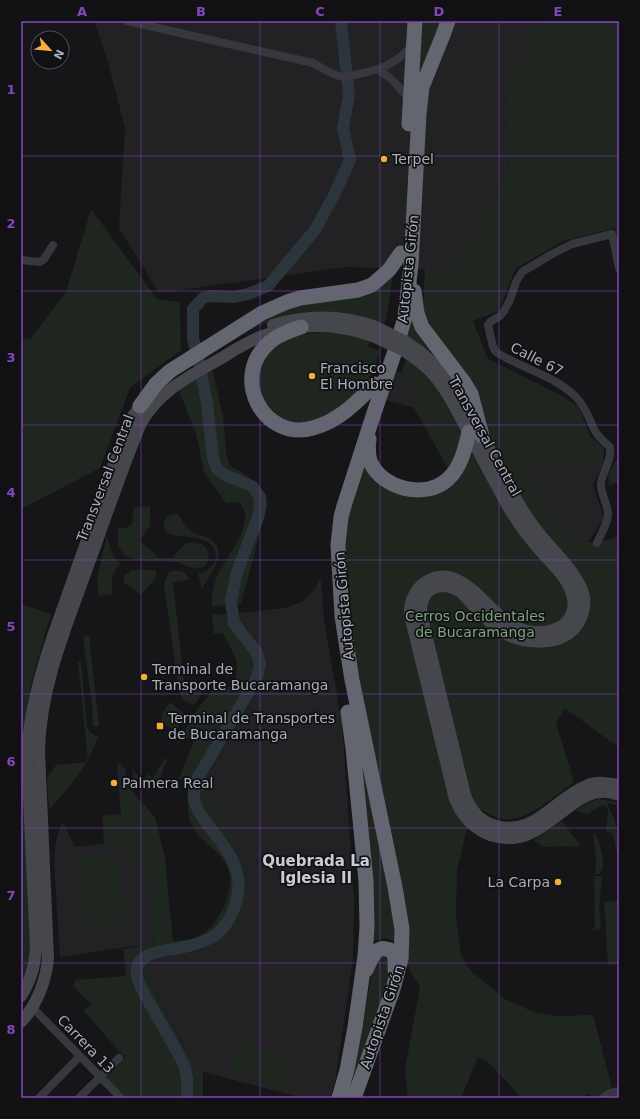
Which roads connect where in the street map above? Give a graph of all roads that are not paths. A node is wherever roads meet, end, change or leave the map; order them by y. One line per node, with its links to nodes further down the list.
1 (128, 21): 4 (street)
2 (444, 26): 9 (highway, Autopista Girón)
3 (415, 29): 4 (street); 5 (highway, Autopista Girón)
4 (378, 69): 5 (street)
5 (410, 99): 7 (highway, Autopista Girón)
6 (53, 245): 8 (street)
7 (401, 253): 13 (highway); 15 (highway, Autopista Girón)
8 (21, 260)
9 (411, 265): 17 (highway, Autopista Girón); 18 (highway)
10 (619, 268): 19 (street, Calle 67)
11 (301, 327): 12 (main road, Transversal Central); 13 (main road, Transversal Central); 15 (highway)
12 (374, 332): 13 (main road, Transversal Central); 18 (main road, Transversal Central, bridge)
13 (209, 356): 14 (highway)
14 (187, 369): 16 (highway); 26 (main road, Transversal Central)
15 (375, 384): 23 (highway, Autopista Girón)
16 (140, 406): 25 (main road, Transversal Central)
17 (372, 419): 18 (highway); 24 (highway, Autopista Girón)
18 (475, 434): 22 (main road, Transversal Central)
19 (597, 543)
20 (619, 785): 22 (main road, Transversal Central)
21 (619, 795): 22 (main road, Transversal Central)
22 (553, 813)
23 (362, 979): 24 (highway); 35 (highway, Autopista Girón)
24 (394, 989): 36 (highway, Autopista Girón)
25 (21, 996)
26 (32, 1008): 27 (main road, Transversal Central); 28 (street, Carrera 13)
27 (21, 1022)
28 (80, 1056): 30 (street, Carrera 13); 32 (street)
29 (120, 1058): 30 (street)
30 (100, 1077): 33 (street); 34 (street, Carrera 13)
31 (619, 1091): 37 (street)
32 (39, 1098)
33 (79, 1098)
34 (121, 1098)
35 (339, 1098)
36 (354, 1098)
37 (603, 1098)

